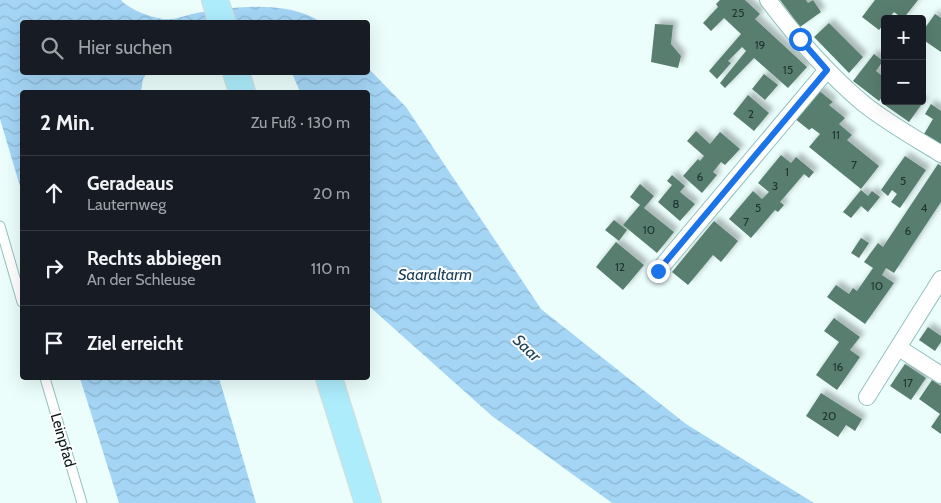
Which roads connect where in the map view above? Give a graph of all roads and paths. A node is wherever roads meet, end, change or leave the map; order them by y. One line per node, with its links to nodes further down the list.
1 (215, 0): 3 (main road)
2 (768, 0): 4 (street)
3 (221, 20)
4 (827, 70): 5 (street); 7 (street)
5 (941, 154)
6 (0, 226): 9 (lane)
7 (658, 271)
8 (941, 279): 10 (street)
9 (20, 295)
10 (899, 348): 11 (street); 14 (street)
11 (941, 375)
12 (46, 380): 15 (lane, Leinpfad)
13 (331, 380): 16 (main road)
14 (867, 397)
15 (82, 503)
16 (368, 503)

